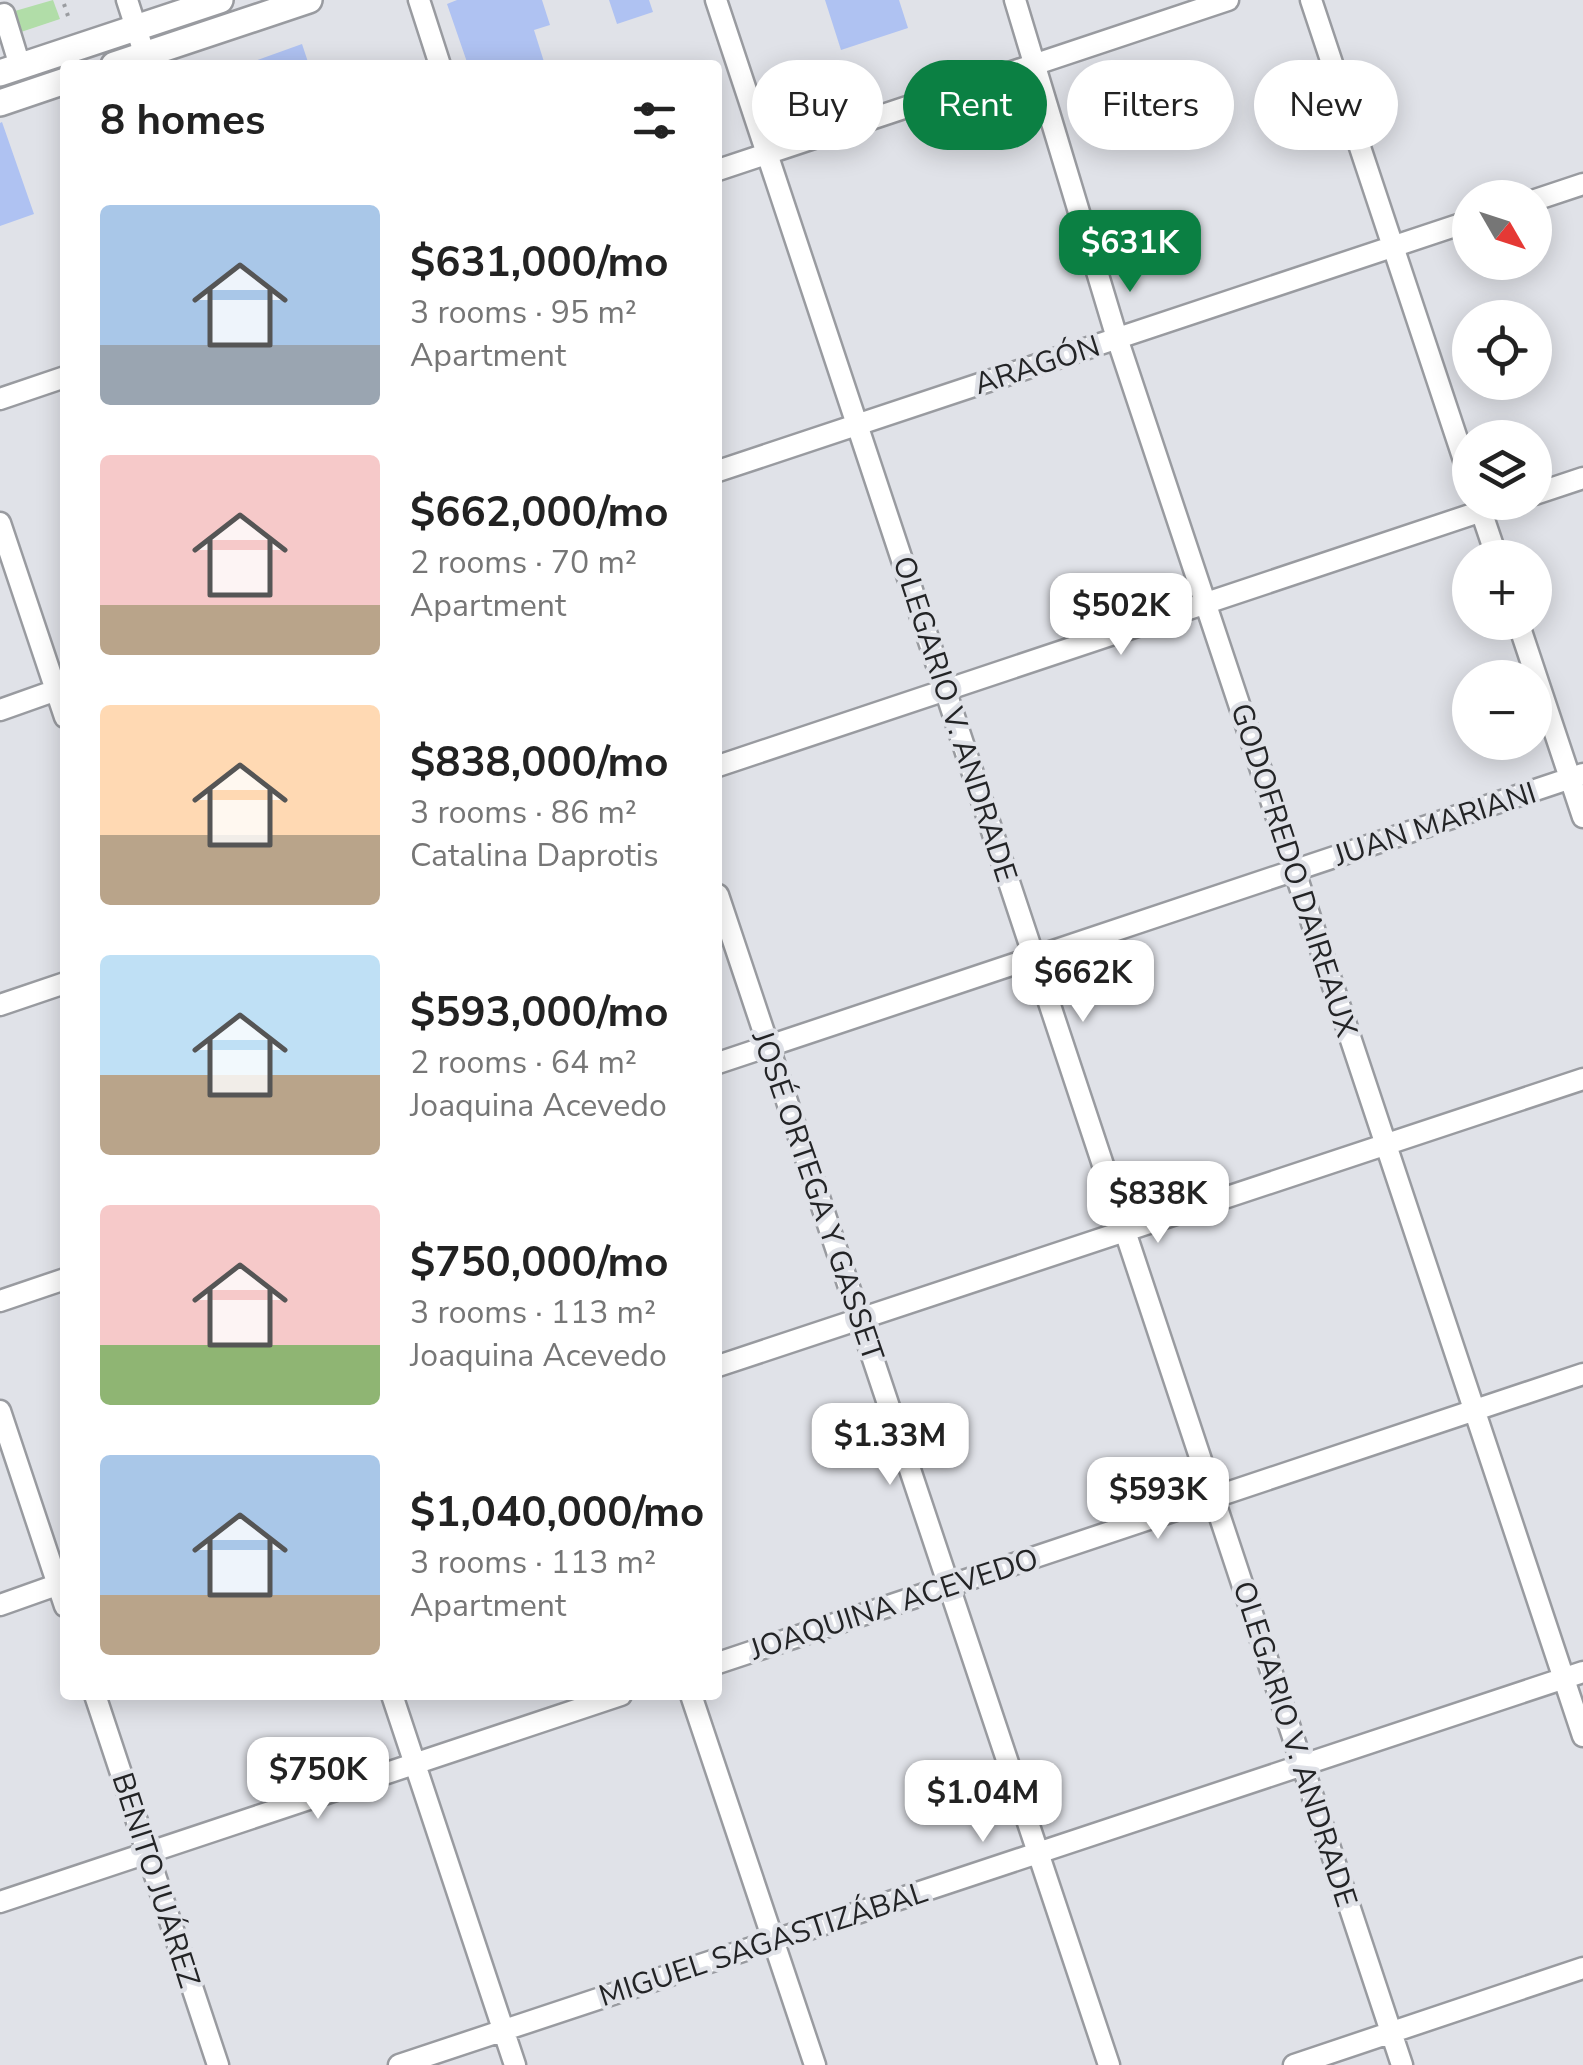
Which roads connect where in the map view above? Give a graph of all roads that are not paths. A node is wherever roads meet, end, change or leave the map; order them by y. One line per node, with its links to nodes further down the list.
1 (127, 0): 10 (street)
2 (220, 0): 10 (main road)
3 (309, 0): 11 (main road)
4 (419, 0): 12 (street)
5 (716, 0): 20 (street, OLEGARIO V. ANDRADE)
6 (1015, 0): 13 (street, GODOFREDO DAIREAUX)
7 (1228, 0): 14 (street)
8 (1312, 0): 25 (street)
9 (4, 14): 15 (street)
10 (136, 28): 11 (street); 15 (main road)
11 (147, 60)
12 (438, 60)
13 (1033, 60)
14 (1047, 61)
15 (10, 70)
16 (60, 83): 17 (main road)
17 (0, 103)
18 (1047, 105): 26 (street, GODOFREDO DAIREAUX)
19 (903, 109): 20 (street)
20 (767, 154): 21 (street); 29 (street, OLEGARIO V. ANDRADE)
21 (722, 169)
22 (1583, 184): 23 (street)
23 (1552, 194)
24 (1452, 228): 25 (street, ARAGÓN)
25 (1393, 247): 26 (street, ARAGÓN); 30 (street)
26 (1117, 338): 29 (street, ARAGÓN); 36 (street, GODOFREDO DAIREAUX)
27 (60, 379): 28 (street)
28 (0, 399)
29 (857, 424): 31 (street, ARAGÓN); 39 (street, OLEGARIO V. ANDRADE)
30 (1452, 424)
31 (722, 470)
32 (1583, 478): 33 (street)
33 (1552, 488)
34 (1452, 517): 36 (street)
35 (0, 523): 38 (street)
36 (1206, 604): 39 (street); 44 (street, GODOFREDO DAIREAUX)
37 (1525, 640): 42 (street)
38 (60, 689): 40 (street)
39 (946, 690): 41 (street); 46 (street, OLEGARIO V. ANDRADE)
40 (0, 710)
41 (722, 765)
42 (1577, 777): 43 (street); 44 (street, JUAN MARIANI)
43 (1583, 818)
44 (1294, 870): 46 (street, JUAN MARIANI); 52 (street, GODOFREDO DAIREAUX)
45 (722, 907): 49 (street, JOSÉ ORTEGA Y GASSET)
46 (1034, 957): 49 (street, JUAN MARIANI); 53 (street, OLEGARIO V. ANDRADE)
47 (60, 985): 48 (street)
48 (0, 1005)
49 (768, 1046): 50 (street, JUAN MARIANI); 56 (street, JOSÉ ORTEGA Y GASSET)
50 (722, 1062)
51 (1583, 1079): 52 (street)
52 (1386, 1144): 53 (street); 60 (street, GODOFREDO DAIREAUX)
53 (1125, 1231): 56 (street); 61 (street, OLEGARIO V. ANDRADE)
54 (60, 1282): 55 (street)
55 (0, 1301)
56 (860, 1319): 57 (street); 64 (street, JOSÉ ORTEGA Y GASSET)
57 (722, 1365)
58 (1583, 1374): 60 (street, JOAQUINA ACEVEDO)
59 (0, 1410): 62 (street)
60 (1474, 1410): 61 (street, JOAQUINA ACEVEDO); 67 (street, GODOFREDO DAIREAUX)
61 (1213, 1497): 64 (street, JOAQUINA ACEVEDO); 74 (street, OLEGARIO V. ANDRADE)
62 (60, 1578)
63 (60, 1585): 65 (street)
64 (949, 1586): 66 (street, JOAQUINA ACEVEDO); 76 (street, JOSÉ ORTEGA Y GASSET)
65 (0, 1605)
66 (722, 1662)
67 (1573, 1675): 72 (street, GODOFREDO DAIREAUX); 74 (street, MIGUEL SAGASTIZÁBAL)
68 (97, 1700): 75 (street, BENITO JUÁREZ)
69 (394, 1700): 73 (street)
70 (606, 1700): 73 (street)
71 (693, 1700): 78 (street)
72 (1583, 1736)
73 (415, 1764): 75 (street); 80 (street)
74 (1302, 1765): 76 (street, MIGUEL SAGASTIZÁBAL); 81 (street, OLEGARIO V. ANDRADE)
75 (147, 1853): 77 (street); 82 (street, BENITO JUÁREZ)
76 (1038, 1853): 78 (street, MIGUEL SAGASTIZÁBAL); 86 (street, JOSÉ ORTEGA Y GASSET)
77 (0, 1902)
78 (773, 1941): 80 (street, MIGUEL SAGASTIZÁBAL); 85 (street)
79 (1583, 1968): 81 (street)
80 (504, 2030): 83 (street, MIGUEL SAGASTIZÁBAL); 84 (street)
81 (1391, 2032): 87 (street); 88 (street, OLEGARIO V. ANDRADE)
82 (218, 2065)
83 (399, 2065)
84 (515, 2065)
85 (815, 2065)
86 (1109, 2065)
87 (1294, 2065)
88 (1402, 2065)

